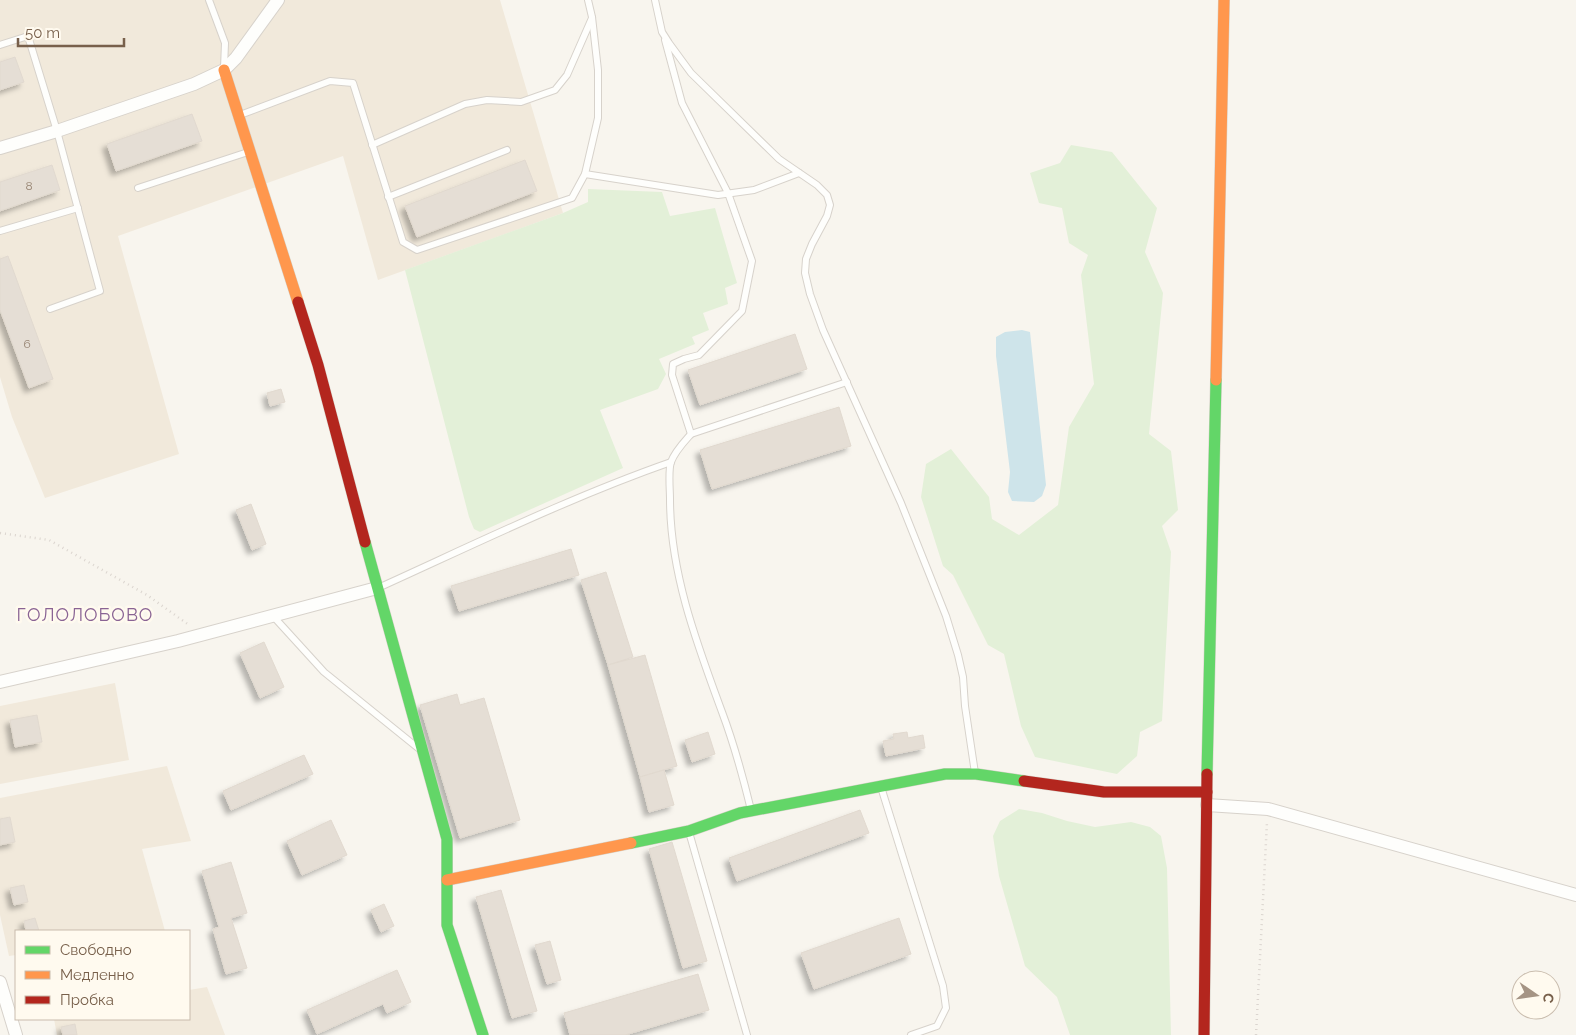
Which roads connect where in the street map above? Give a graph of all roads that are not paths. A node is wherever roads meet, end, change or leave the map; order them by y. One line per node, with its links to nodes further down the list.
1 (208, 0): 9 (lane)
2 (278, 0): 9 (street)
3 (588, 0): 6 (lane)
4 (655, 0): 7 (lane)
5 (1224, 0): 33 (street)
6 (592, 17): 12 (lane); 17 (lane)
7 (662, 32): 16 (lane); 19 (lane)
8 (0, 45): 11 (lane)
9 (224, 70): 10 (street); 11 (street)
10 (238, 116): 12 (lane); 15 (street)
11 (57, 131): 13 (street); 21 (lane)
12 (372, 145): 20 (lane)
13 (0, 148)
14 (507, 150): 20 (lane)
15 (250, 151): 18 (lane); 27 (street)
16 (799, 173): 19 (lane); 24 (lane)
17 (585, 174): 19 (lane); 20 (lane)
18 (138, 188)
19 (728, 193): 25 (lane)
20 (388, 197)
21 (78, 208): 22 (lane); 23 (lane)
22 (0, 231)
23 (50, 310)
24 (847, 382): 25 (lane); 31 (lane)
25 (691, 434): 26 (lane)
26 (671, 462): 27 (lane); 35 (lane)
27 (377, 588): 28 (street); 30 (street)
28 (273, 616): 29 (street); 30 (lane)
29 (0, 682)
30 (423, 752): 37 (street)
31 (976, 774): 32 (street); 33 (street)
32 (880, 786): 35 (street); 43 (lane)
33 (1207, 792): 34 (street)
34 (1207, 805): 38 (street); 44 (street)
35 (751, 810): 36 (street)
36 (689, 831): 37 (street); 42 (lane)
37 (447, 880): 41 (street)
38 (1576, 895)
39 (0, 982): 40 (street)
40 (16, 1035)
41 (483, 1035)
42 (747, 1035)
43 (911, 1035)
44 (1204, 1035)

